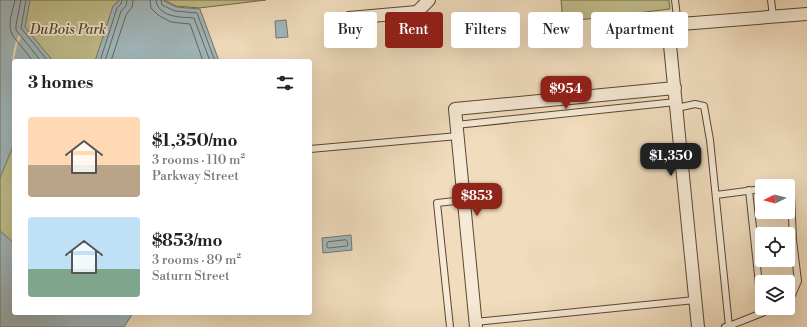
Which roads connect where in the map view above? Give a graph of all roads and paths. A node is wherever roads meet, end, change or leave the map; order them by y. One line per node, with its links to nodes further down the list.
1 (428, 0): 6 (street)
2 (675, 0): 4 (lane)
3 (771, 0): 7 (lane)
4 (674, 12)
5 (807, 14): 7 (street)
6 (377, 16)
7 (773, 16): 8 (street)
8 (688, 24)
9 (674, 48): 10 (street)
10 (675, 88): 11 (street); 12 (street)
11 (676, 105): 12 (lane); 16 (lane); 21 (street)
12 (457, 131): 13 (lane); 17 (street)
13 (312, 149)
14 (749, 190): 15 (lane); 16 (lane); 19 (lane)
15 (755, 190)
16 (716, 195): 24 (lane)
17 (464, 200): 23 (street); 25 (lane)
18 (792, 219): 20 (lane)
19 (758, 275)
20 (795, 288)
21 (695, 300): 23 (lane); 26 (street)
22 (757, 315): 24 (lane)
23 (476, 325)
24 (729, 326): 27 (lane)
25 (450, 327)
26 (698, 327)
27 (725, 327)

